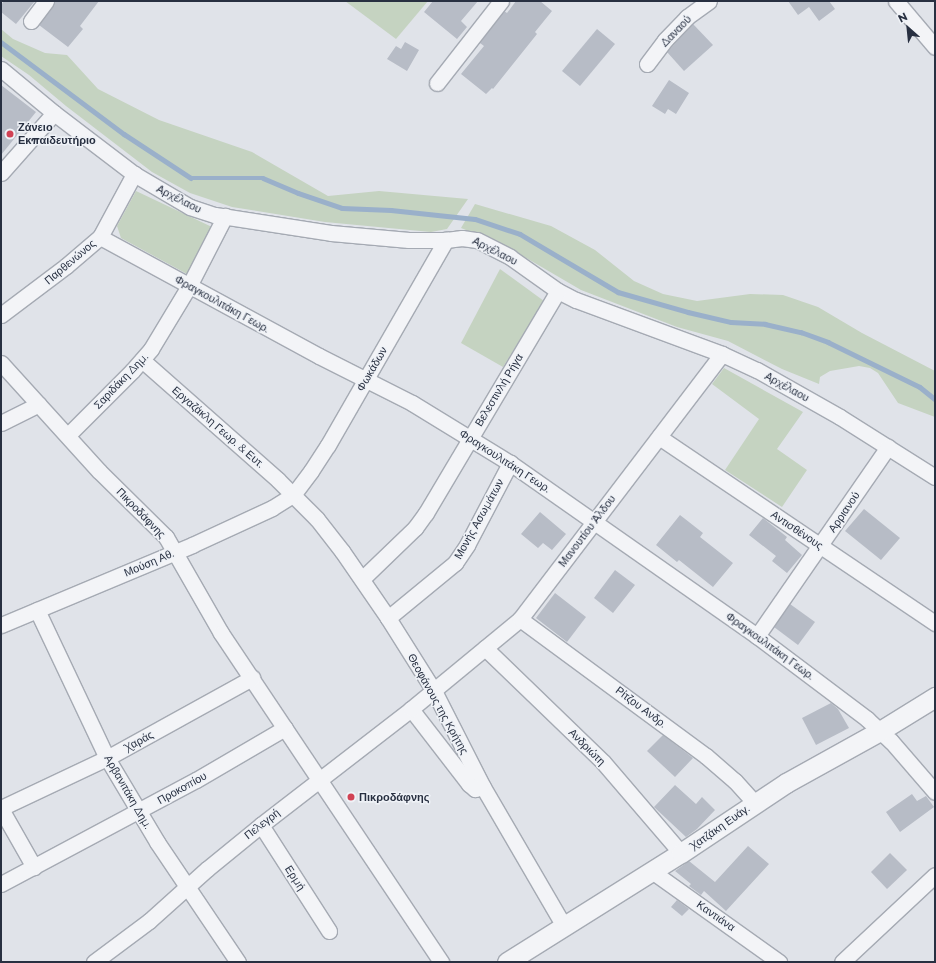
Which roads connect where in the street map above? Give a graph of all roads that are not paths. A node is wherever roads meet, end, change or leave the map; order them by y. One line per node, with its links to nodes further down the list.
1 (46, 1): 5 (street)
2 (501, 1): 9 (street)
3 (709, 1): 7 (street, Δαναού)
4 (896, 1): 6 (street)
5 (31, 21)
6 (935, 46)
7 (647, 64)
8 (1, 69): 10 (street, Αρχέλαου)
9 (437, 83)
10 (54, 113): 11 (street); 12 (street, Αρχέλαου)
11 (1, 173)
12 (134, 174): 13 (street, Αρχέλαου); 14 (street, Παρθενώνος)
13 (225, 216): 15 (street, Αρχέλαου); 16 (street, Σαριδάκη Δημ.)
14 (100, 237): 16 (street, Φραγκουλιτάκη Γεωρ.); 18 (street, Παρθενώνος)
15 (446, 240): 17 (street, Αρχέλαου); 22 (street, Φωκάδων)
16 (189, 286): 20 (street, Σαριδάκη Δημ.); 22 (street, Φραγκουλιτάκη Γεωρ.)
17 (558, 291): 19 (street, Αρχέλαου); 27 (street, Βελεστινλή Ρήγα)
18 (1, 315)
19 (722, 354): 26 (street, Μανουτίου Άλδου); 28 (street, Αρχέλαου)
20 (142, 360): 25 (street, Σαριδάκη Δημ.); 31 (street, Εργαζάκλη Γεωρ. & Ευτ.)
21 (1, 363): 23 (street, Πικροδάφνης)
22 (365, 379): 27 (street, Φραγκουλιτάκη Γεωρ.); 31 (street, Φωκάδων)
23 (39, 404): 24 (street); 25 (street, Πικροδάφνης)
24 (1, 423)
25 (68, 435): 34 (street, Πικροδάφνης)
26 (659, 437): 32 (street, Μανουτίου Άλδου); 33 (street, Αντισθένους)
27 (471, 438): 29 (street, Φραγκουλιτάκη Γεωρ.); 35 (street, Βελεστινλή Ρήγα)
28 (888, 447): 30 (street, Αρχέλαου); 33 (street, Αρριανού)
29 (510, 463): 32 (street, Φραγκουλιτάκη Γεωρ.); 37 (street, Μονής Ασωμάτων)
30 (935, 477)
31 (293, 495): 34 (street, Μούση Αθ.); 35 (street, Θεοφάνους της Κρήτης)
32 (594, 521): 38 (street, Μανουτίου Άλδου); 41 (street, Φραγκουλιτάκη Γεωρ.)
33 (820, 546): 39 (street, Αντισθένους); 41 (street, Αρριανού)
34 (176, 552): 36 (street, Μούση Αθ.); 43 (street, Πικροδάφνης)
35 (362, 579): 37 (street, Θεοφάνους της Κρήτης)
36 (37, 610): 40 (street, Μούση Αθ.); 49 (street, Αρβανιτάκη Δημ.)
37 (388, 618): 44 (street, Θεοφάνους της Κρήτης)
38 (520, 619): 42 (street, Μανουτίου Άλδου); 53 (street, Ρίτζου Ανδρ.)
39 (935, 623)
40 (1, 625)
41 (757, 636): 48 (street, Φραγκουλιτάκη Γεωρ.)
42 (485, 648): 44 (street, Μανουτίου Άλδου); 57 (street, Ανδριώτη)
43 (252, 678): 47 (street, Πικροδάφνης); 49 (street, Χαράς)
44 (434, 691): 46 (street, Πελεγρή); 51 (street, Θεοφάνους της Κρήτης)
45 (935, 697): 48 (street, Χατζάκη Ευάγ.)
46 (411, 709): 50 (street, Πελεγρή); 51 (street)
47 (286, 728): 50 (street, Πικροδάφνης); 55 (street, Προκοπίου)
48 (880, 731): 52 (street, Φραγκουλιτάκη Γεωρ.); 53 (street, Χατζάκη Ευάγ.)
49 (107, 758): 54 (street, Χαράς); 55 (street, Αρβανιτάκη Δημ.)
50 (319, 779): 56 (street, Πελεγρή); 67 (street, Πικροδάφνης)
51 (483, 787): 63 (street, Θεοφάνους της Κρήτης)
52 (935, 792)
53 (755, 802): 57 (street, Χατζάκη Ευάγ.)
54 (1, 808): 58 (street)
55 (139, 811): 58 (street, Προκοπίου); 62 (street, Αρβανιτάκη Δημ.)
56 (261, 826): 62 (street, Πελεγρή); 64 (street, Ερμή)
57 (681, 854): 59 (street, Χατζάκη Ευάγ.)
58 (34, 867): 61 (street, Προκοπίου)
59 (652, 872): 63 (street, Χατζάκη Ευάγ.); 69 (street, Καντιάνα)
60 (935, 875): 70 (street)
61 (1, 884)
62 (187, 887): 65 (street, Πελεγρή); 66 (street, Αρβανιτάκη Δημ.)
63 (564, 926): 68 (street, Χατζάκη Ευάγ.)
64 (329, 931)
65 (94, 962)
66 (238, 962)
67 (441, 962)
68 (507, 962)
69 (779, 962)
70 (842, 962)

